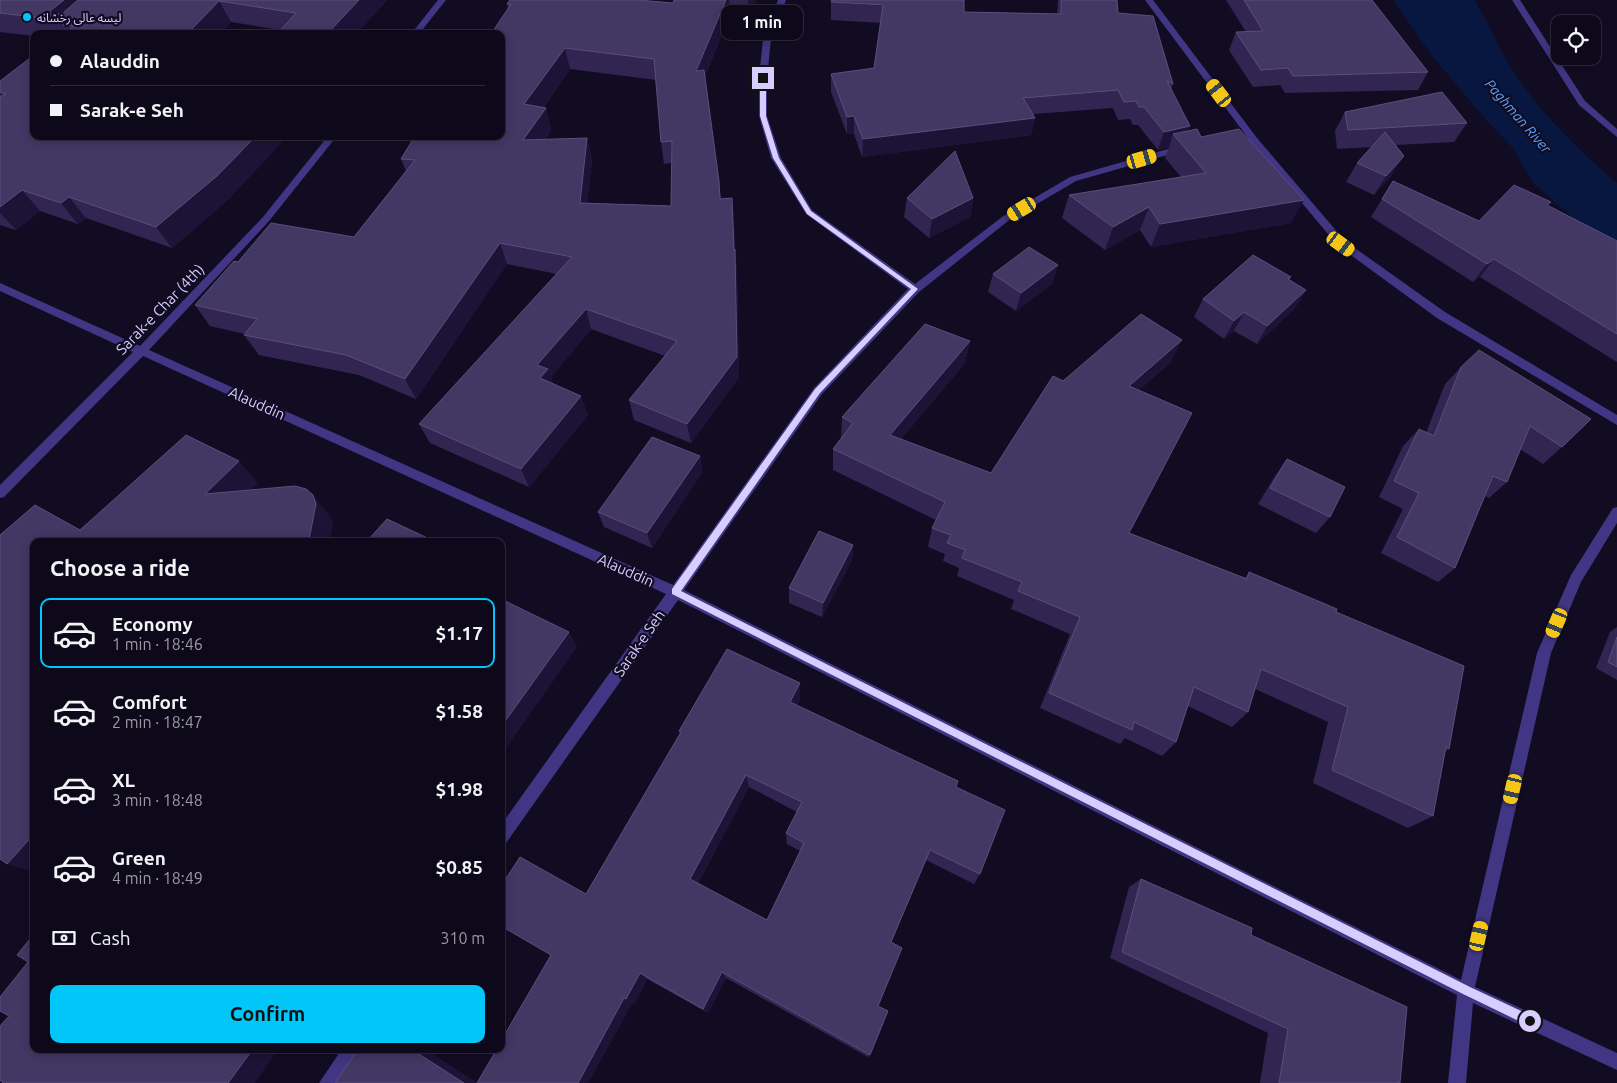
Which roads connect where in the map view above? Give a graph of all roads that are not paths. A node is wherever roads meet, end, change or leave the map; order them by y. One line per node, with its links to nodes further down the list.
1 (442, 0): 5 (street)
2 (782, 0): 12 (street)
3 (1149, 0): 8 (street)
4 (1516, 0): 6 (street)
5 (418, 30)
6 (1617, 134)
7 (330, 140): 13 (street, Sarak-e Char (4th))
8 (1254, 140): 9 (street); 14 (street)
9 (1225, 143)
10 (1196, 147): 12 (street, Sarak-e Seh)
11 (0, 287): 13 (street, Alauddin)
12 (915, 289): 17 (street, Sarak-e Seh)
13 (141, 351): 15 (street, Sarak-e Char (4th)); 17 (street, Alauddin)
14 (1617, 421)
15 (0, 493)
16 (1617, 512): 19 (street)
17 (675, 592): 18 (street, Sarak-e Seh); 19 (street, Alauddin)
18 (505, 832)
19 (1466, 991): 21 (street, Alauddin); 23 (street)
20 (349, 1053): 22 (street)
21 (1617, 1062)
22 (328, 1083)
23 (1457, 1083)

